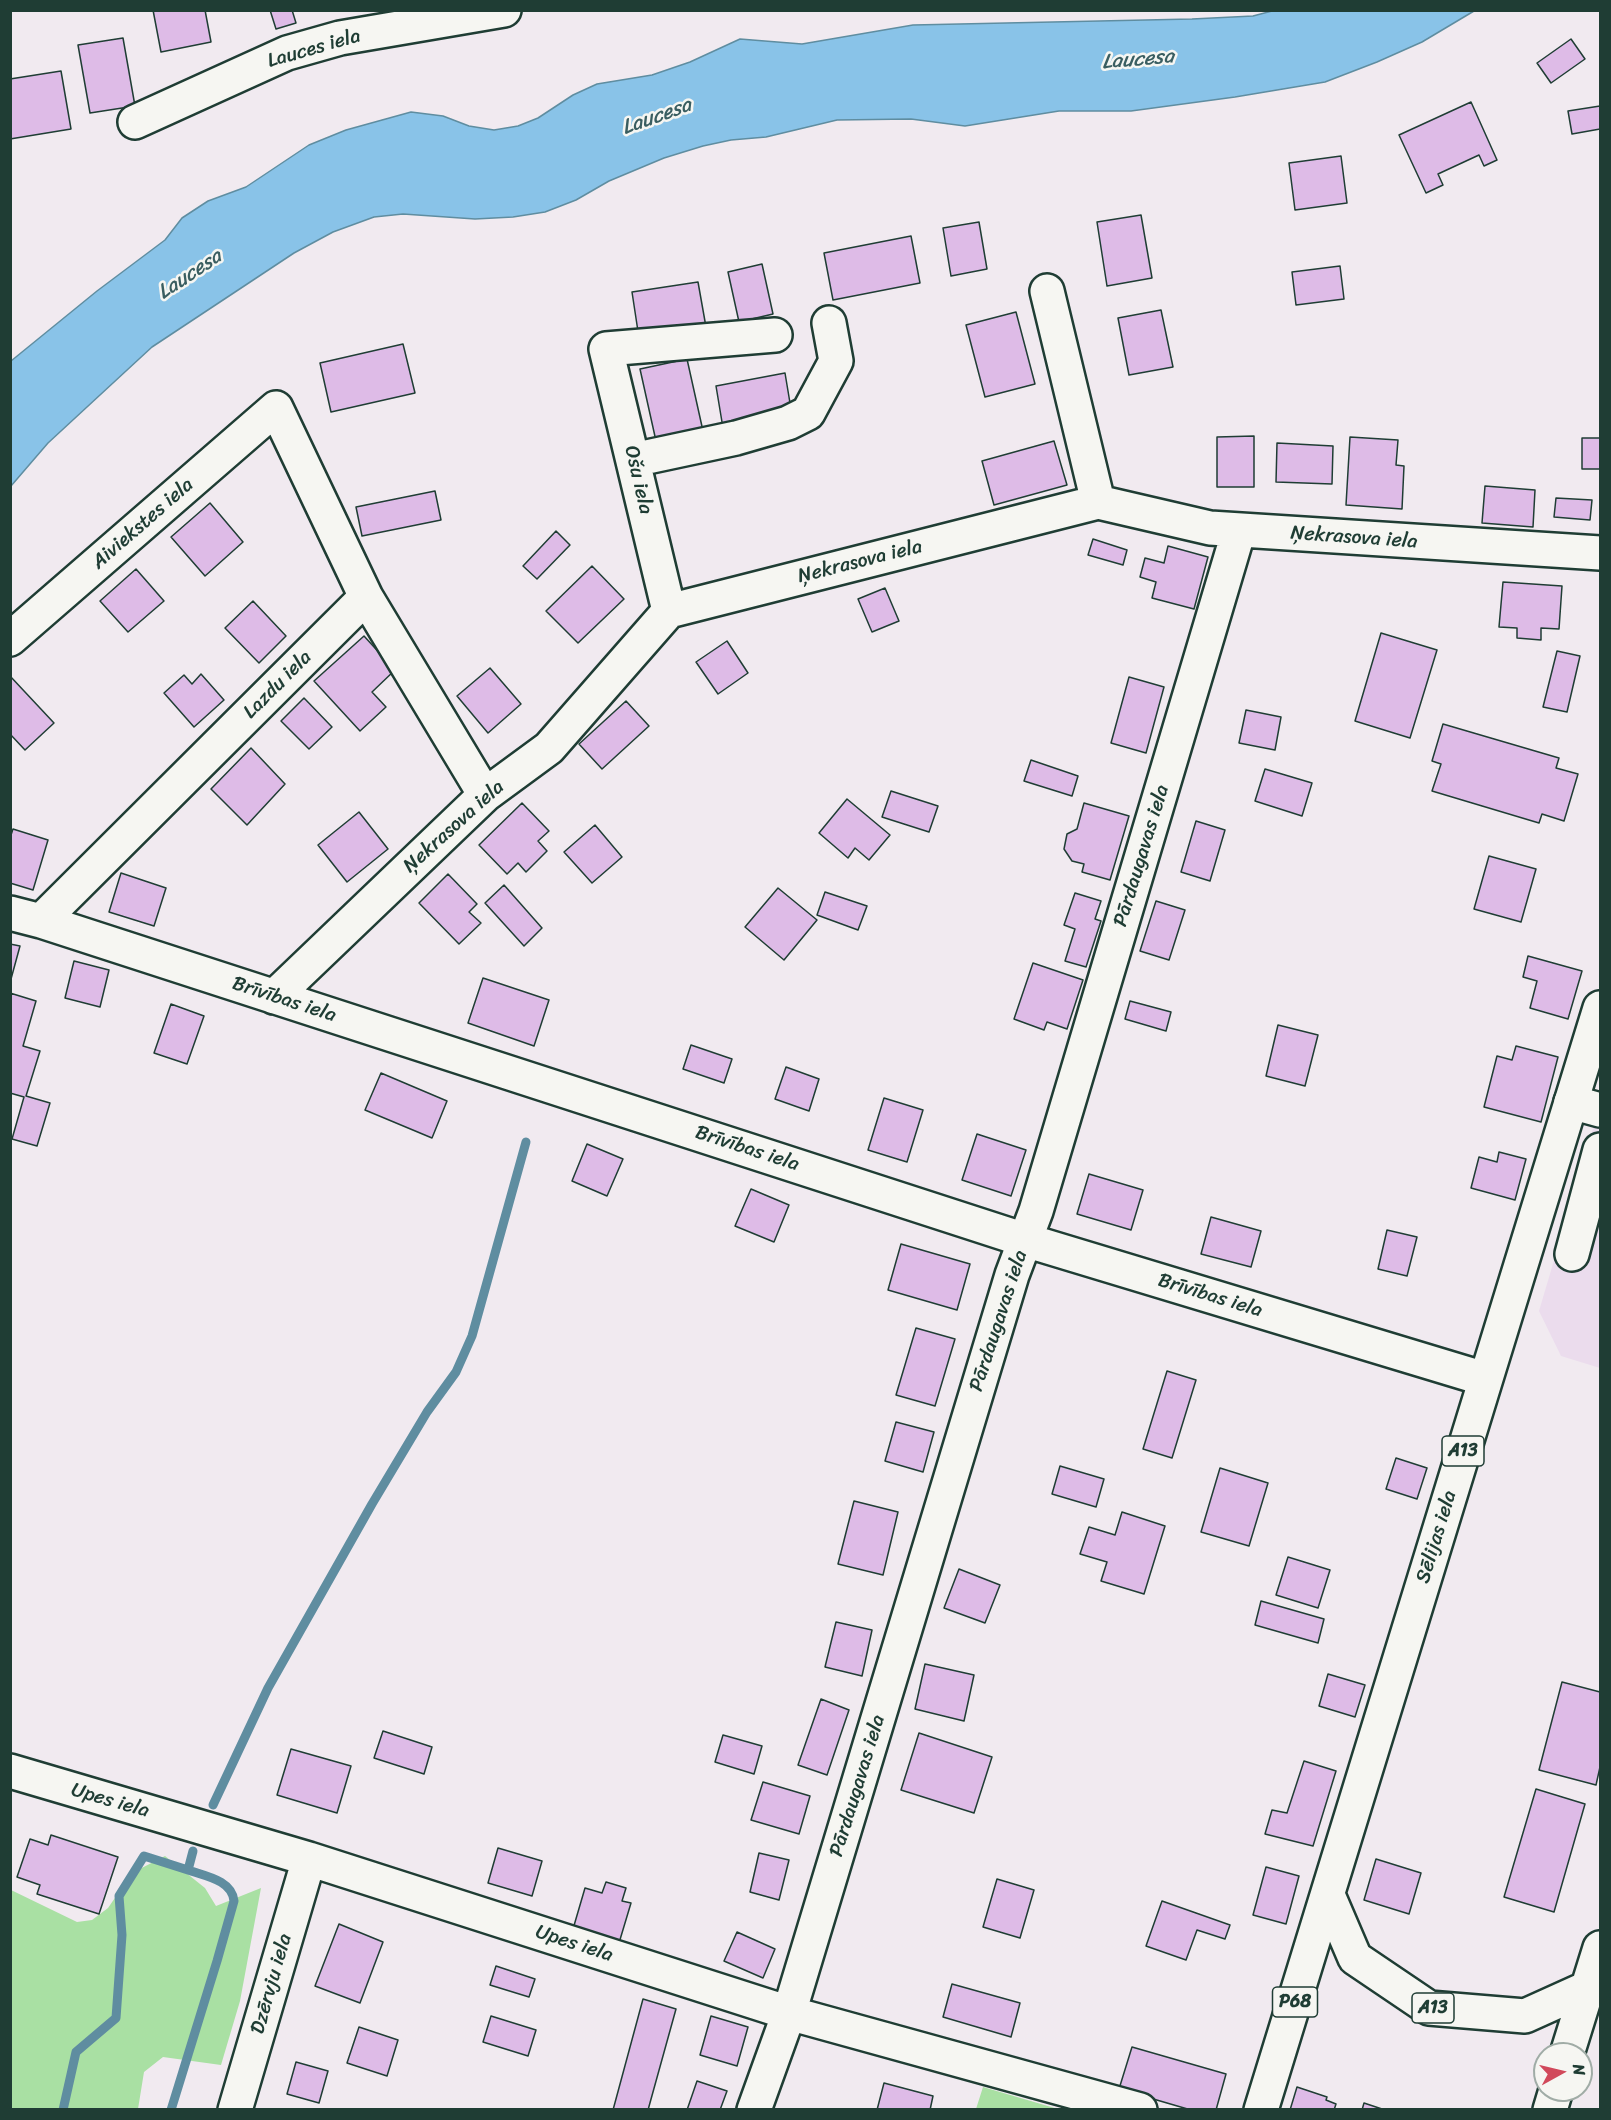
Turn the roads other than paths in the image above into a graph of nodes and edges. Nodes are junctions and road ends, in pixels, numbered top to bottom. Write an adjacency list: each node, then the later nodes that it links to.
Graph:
1 (504, 10): 2 (street, Lauces iela)
2 (135, 122)
3 (1047, 291): 7 (street)
4 (829, 323): 6 (street)
5 (775, 335): 6 (street, Ošu iela)
6 (633, 460): 11 (street, Ošu iela)
7 (1098, 502): 8 (street, Ņekrasova iela); 11 (street, Ņekrasova iela)
8 (1239, 530): 9 (street, Ņekrasova iela); 20 (street, Pārdaugavas iela)
9 (1600, 553)
10 (366, 597): 12 (street, Aiviekstes iela); 13 (street); 14 (street, Lazdu iela)
11 (669, 611): 13 (street, Ņekrasova iela)
12 (10, 639)
13 (485, 795): 15 (street, Ņekrasova iela)
14 (26, 917): 15 (street, Brīvības iela)
15 (274, 997): 20 (street, Brīvības iela)
16 (1600, 1008): 17 (street, Sēlijas iela / A13)
17 (1586, 1106): 19 (street, Sēlijas iela / A13)
18 (1600, 1150): 19 (street)
19 (1534, 1219): 21 (street, Sēlijas iela / A13)
20 (1025, 1240): 21 (street, Brīvības iela); 27 (street, Pārdaugavas iela)
21 (1485, 1379): 24 (street, Sēlijas iela / A13)
22 (10, 1771): 23 (street, Upes iela)
23 (309, 1859): 27 (street, Upes iela); 29 (street, Dzērvju iela)
24 (1328, 1895): 26 (street, A13); 32 (street, Sēlijas iela / P68)
25 (1600, 1948): 26 (street)
26 (1587, 1988): 28 (street)
27 (789, 2013): 30 (street, Pārdaugavas iela); 31 (street, Upes iela)
28 (1571, 2042)
29 (235, 2109)
30 (754, 2109)
31 (1140, 2109)
32 (1261, 2109)

